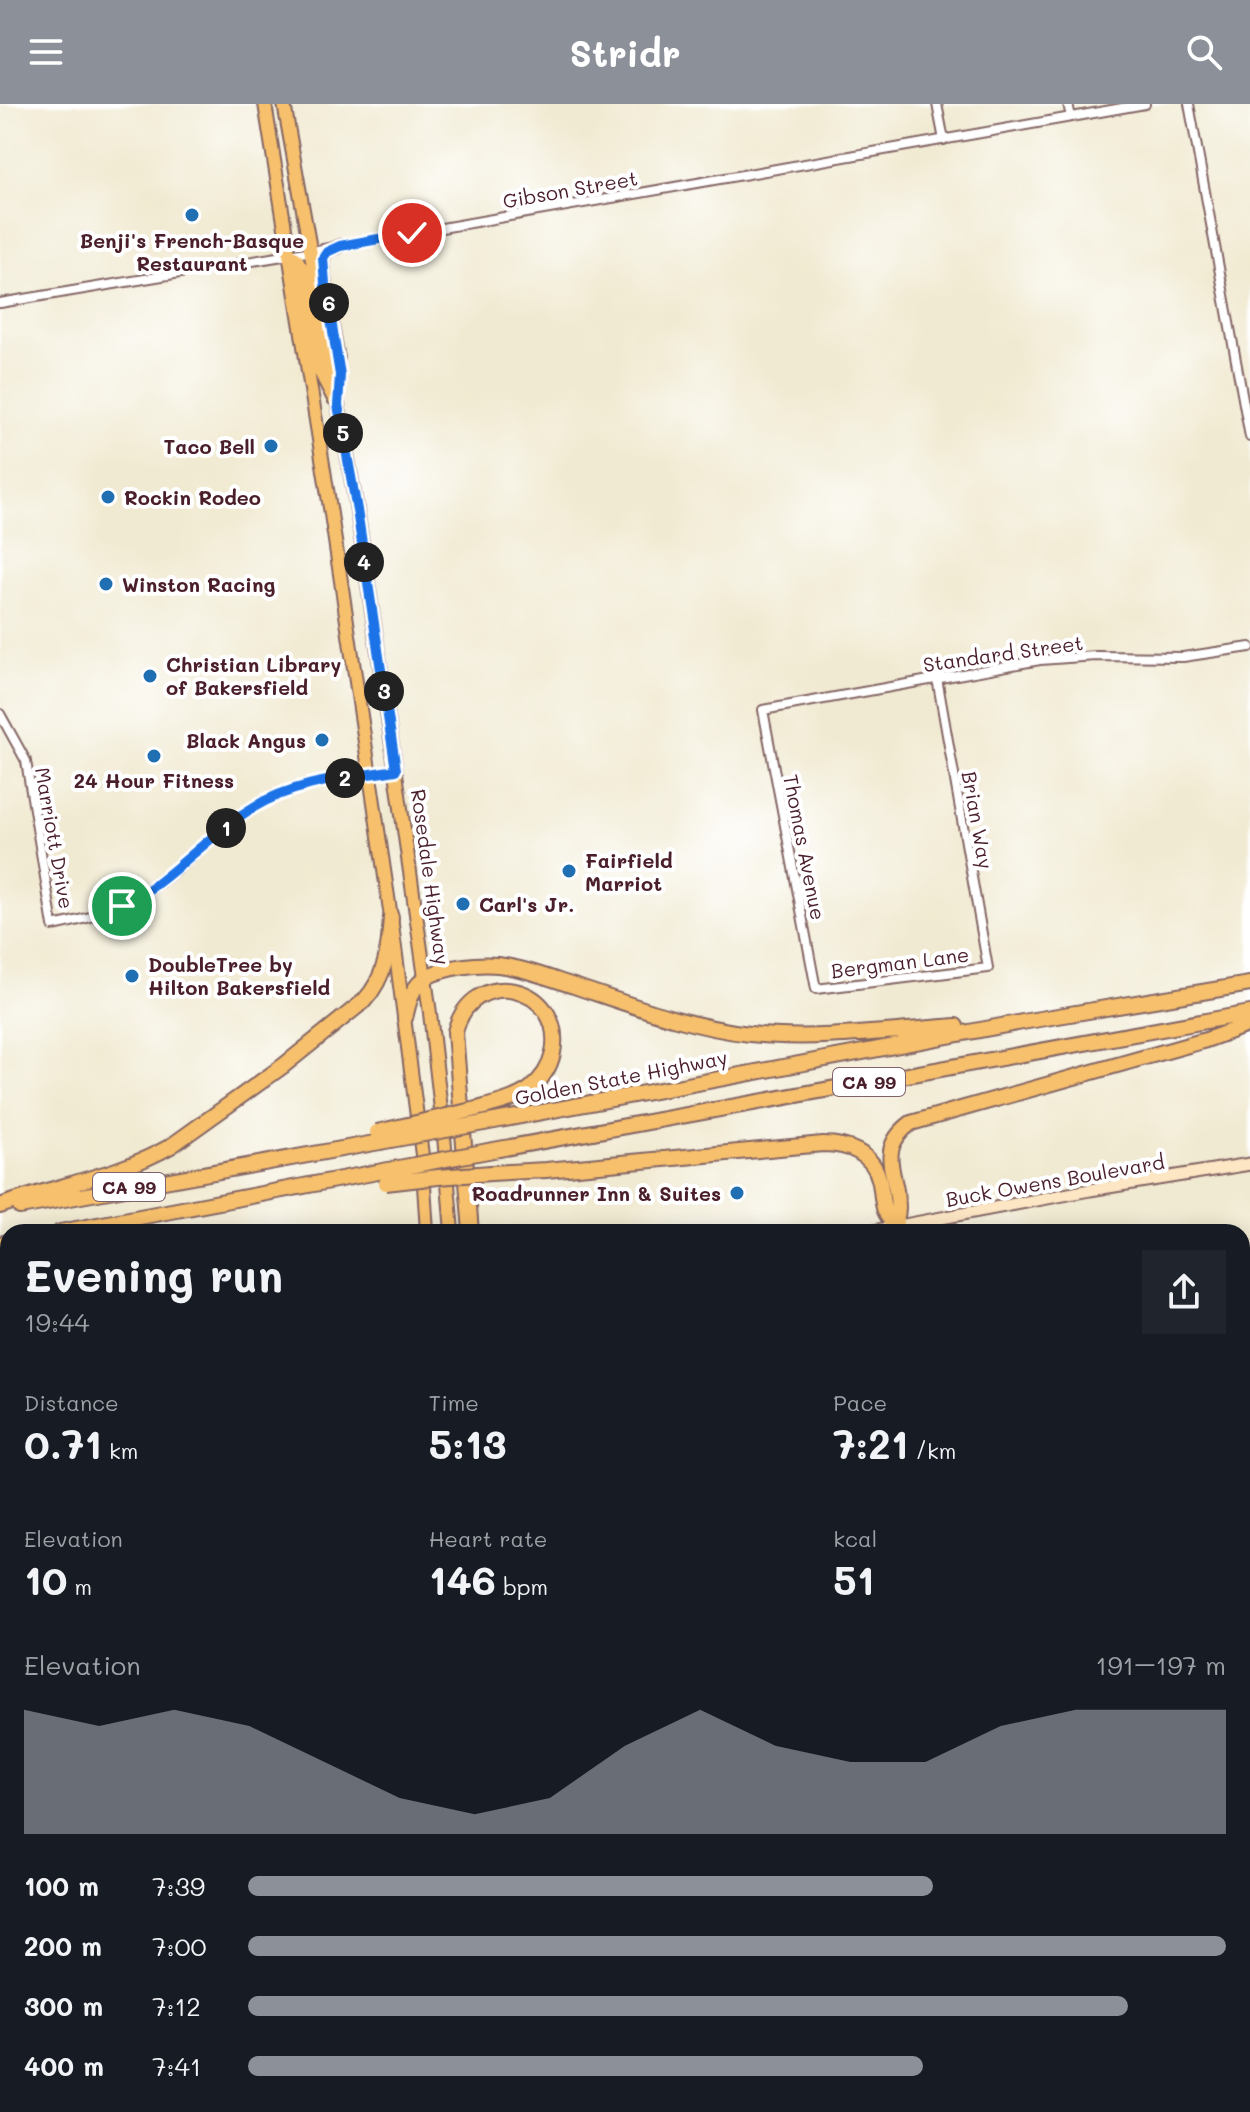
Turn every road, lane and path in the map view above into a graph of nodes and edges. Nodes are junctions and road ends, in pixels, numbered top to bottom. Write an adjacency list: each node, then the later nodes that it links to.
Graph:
1 (265, 104): 11 (main road)
2 (284, 104): 10 (main road, Rosedale Highway)
3 (937, 104): 8 (street)
4 (1068, 104): 7 (street)
5 (1145, 104): 7 (street, Gibson Street)
6 (1189, 104): 14 (street)
7 (1071, 117): 8 (street, Gibson Street)
8 (944, 140): 9 (street, Gibson Street)
9 (340, 246): 10 (street, Gibson Street); 13 (main road)
10 (310, 251): 11 (street, Gibson Street); 13 (main road, Rosedale Highway)
11 (289, 255): 12 (street, Gibson Street); 13 (main road); 20 (main road)
12 (0, 303)
13 (338, 405): 19 (main road, Rosedale Highway)
14 (1250, 437)
15 (1250, 647): 16 (street, Standard Street)
16 (937, 678): 17 (street, Standard Street); 22 (street, Brian Way)
17 (763, 710): 25 (street, Thomas Avenue)
18 (0, 714): 20 (street, Marriott Drive)
19 (396, 770): 20 (street); 23 (main road, Rosedale Highway)
20 (370, 774): 21 (main road)
21 (391, 917): 27 (main road); 33 (highway)
22 (988, 968): 25 (street, Bergman Lane)
23 (425, 977): 27 (highway); 28 (highway); 36 (main road, Rosedale Highway)
24 (1250, 984): 28 (highway, Golden State Highway / CA 99)
25 (816, 989)
26 (1250, 1013): 32 (highway, CA 99, bridge)
27 (405, 1018): 35 (main road)
28 (1028, 1021): 30 (highway, Golden State Highway / CA 99)
29 (1250, 1024): 39 (highway)
30 (481, 1116): 33 (highway, CA 99, bridge); 37 (highway)
31 (1250, 1164): 40 (main road, Buck Owens Boulevard)
32 (384, 1177): 34 (highway, CA 99); 38 (highway, bridge)
33 (0, 1209)
34 (103, 1224)
35 (426, 1224)
36 (451, 1224)
37 (471, 1224)
38 (892, 1224)
39 (897, 1224)
40 (926, 1224)

